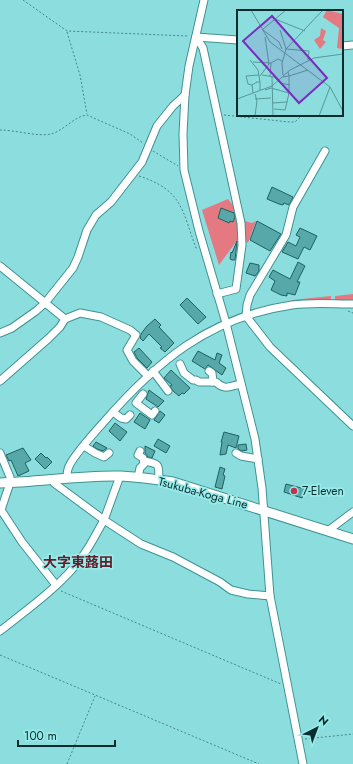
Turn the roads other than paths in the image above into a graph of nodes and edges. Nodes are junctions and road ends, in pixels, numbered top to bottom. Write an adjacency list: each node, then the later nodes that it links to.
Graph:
1 (204, 0): 2 (street)
2 (196, 37): 3 (street); 4 (street); 7 (street)
3 (237, 40)
4 (185, 95): 7 (street); 8 (street)
5 (325, 151): 10 (street)
6 (0, 266): 8 (street)
7 (217, 294): 12 (street)
8 (45, 303): 11 (street); 13 (street)
9 (353, 304): 10 (street)
10 (246, 316): 12 (street); 27 (street)
11 (65, 319): 16 (street); 17 (street)
12 (226, 324): 16 (street); 19 (street)
13 (0, 333)
14 (180, 364): 18 (street)
15 (209, 371): 18 (street)
16 (150, 374): 20 (street); 22 (street)
17 (0, 381)
18 (212, 382): 19 (street)
19 (241, 384): 33 (street)
20 (168, 391)
21 (143, 394): 23 (street)
22 (128, 395): 23 (street); 25 (street)
23 (136, 403): 24 (street)
24 (155, 410)
25 (113, 412): 26 (street); 28 (street)
26 (130, 415)
27 (353, 426)
28 (84, 446): 31 (street); 37 (street)
29 (140, 451): 34 (street)
30 (0, 453): 41 (street)
31 (109, 453)
32 (236, 453): 33 (street)
33 (258, 459): 42 (street)
34 (144, 461): 36 (street); 39 (street)
35 (120, 476): 36 (main road, Tsukuba-Koga Line); 37 (main road, Tsukuba-Koga Line); 44 (street)
36 (138, 477): 39 (main road, Tsukuba-Koga Line)
37 (67, 478): 38 (main road, Tsukuba-Koga Line)
38 (53, 479): 41 (main road, Tsukuba-Koga Line); 44 (street)
39 (159, 480): 42 (main road, Tsukuba-Koga Line)
40 (0, 483): 41 (main road, Tsukuba-Koga Line)
41 (10, 483): 47 (street)
42 (264, 510): 45 (main road, Tsukuba-Koga Line); 48 (street)
43 (353, 512): 45 (street)
44 (104, 520): 47 (street); 48 (street)
45 (329, 530): 46 (main road, Tsukuba-Koga Line)
46 (353, 539)
47 (54, 586): 49 (street)
48 (270, 596): 50 (street)
49 (0, 631)
50 (303, 764)

